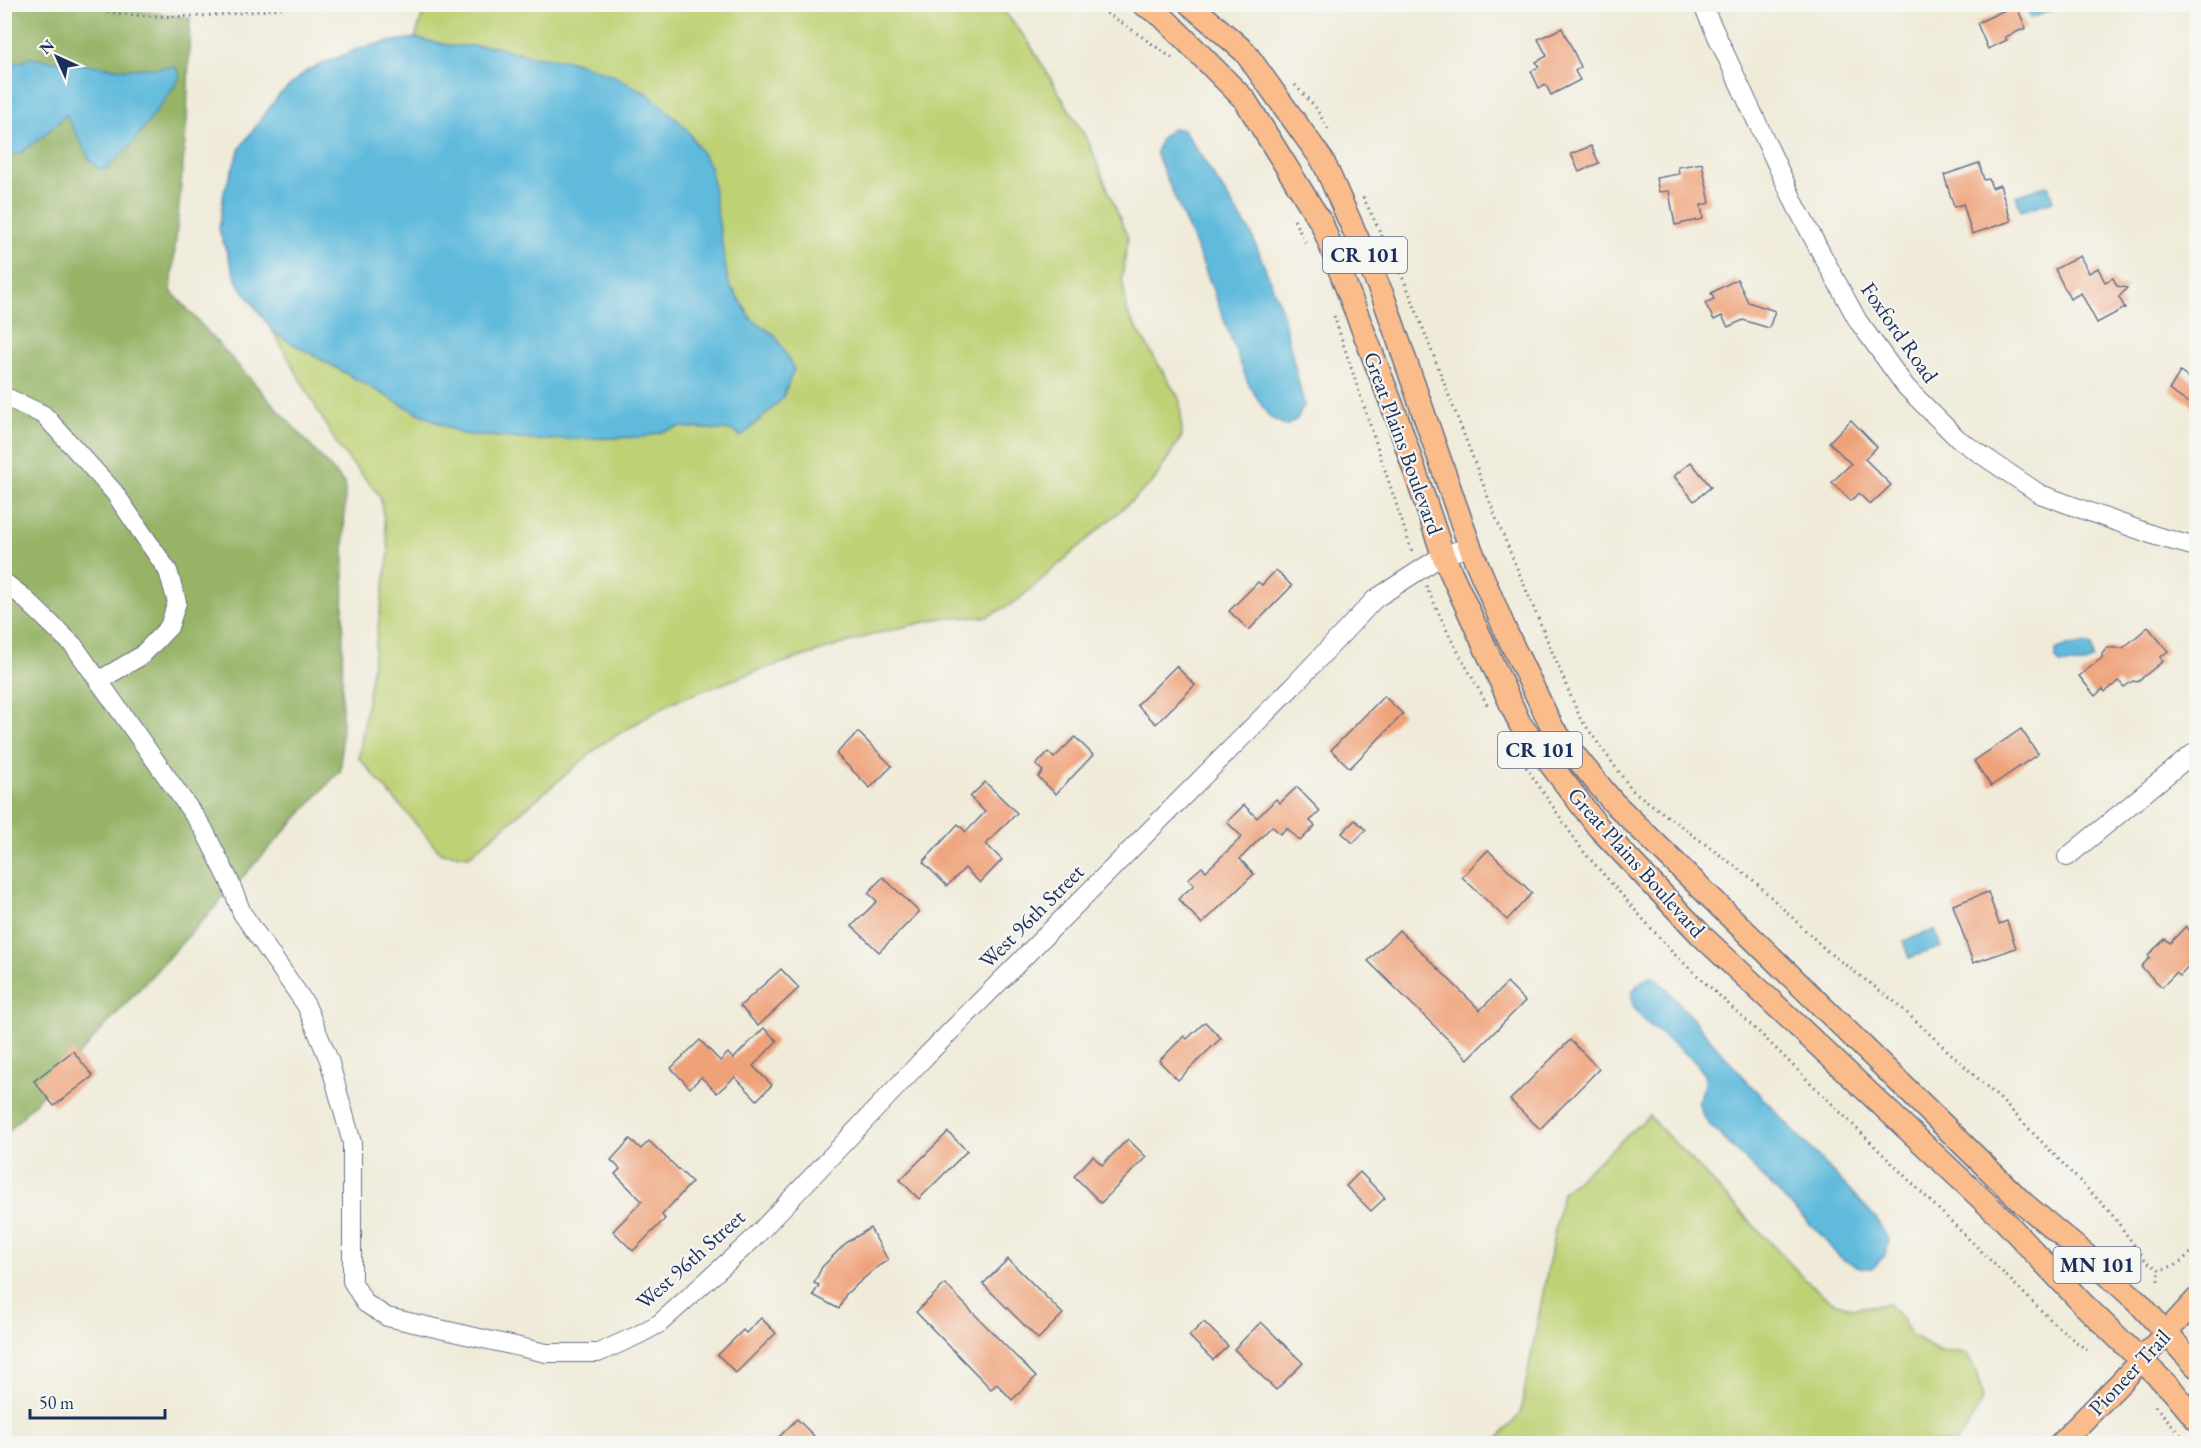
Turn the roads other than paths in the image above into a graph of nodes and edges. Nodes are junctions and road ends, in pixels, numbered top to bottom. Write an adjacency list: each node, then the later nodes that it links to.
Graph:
1 (1143, 4): 7 (main road, Great Plains Boulevard / CR 101)
2 (1190, 4): 5 (main road, Great Plains Boulevard / CR 101)
3 (1702, 4): 6 (street, Foxford Road)
4 (4, 399): 9 (street)
5 (1470, 547): 7 (street, West 96th Street); 12 (main road, Great Plains Boulevard / CR 101)
6 (2196, 547)
7 (1443, 555): 9 (street, West 96th Street); 15 (main road, Great Plains Boulevard / CR 101)
8 (4, 582): 9 (street, West 96th Street)
9 (98, 681)
10 (2196, 751): 11 (street)
11 (2067, 856)
12 (2023, 1203): 14 (main road, Great Plains Boulevard / MN 101)
13 (2196, 1300): 14 (main road, Pioneer Trail)
14 (2166, 1332): 15 (main road, Pioneer Trail); 16 (main road, Great Plains Boulevard / MN 101)
15 (2141, 1359): 17 (main road, Great Plains Boulevard / CR 101); 18 (main road, Pioneer Trail)
16 (2196, 1366)
17 (2196, 1419)
18 (2060, 1443)

